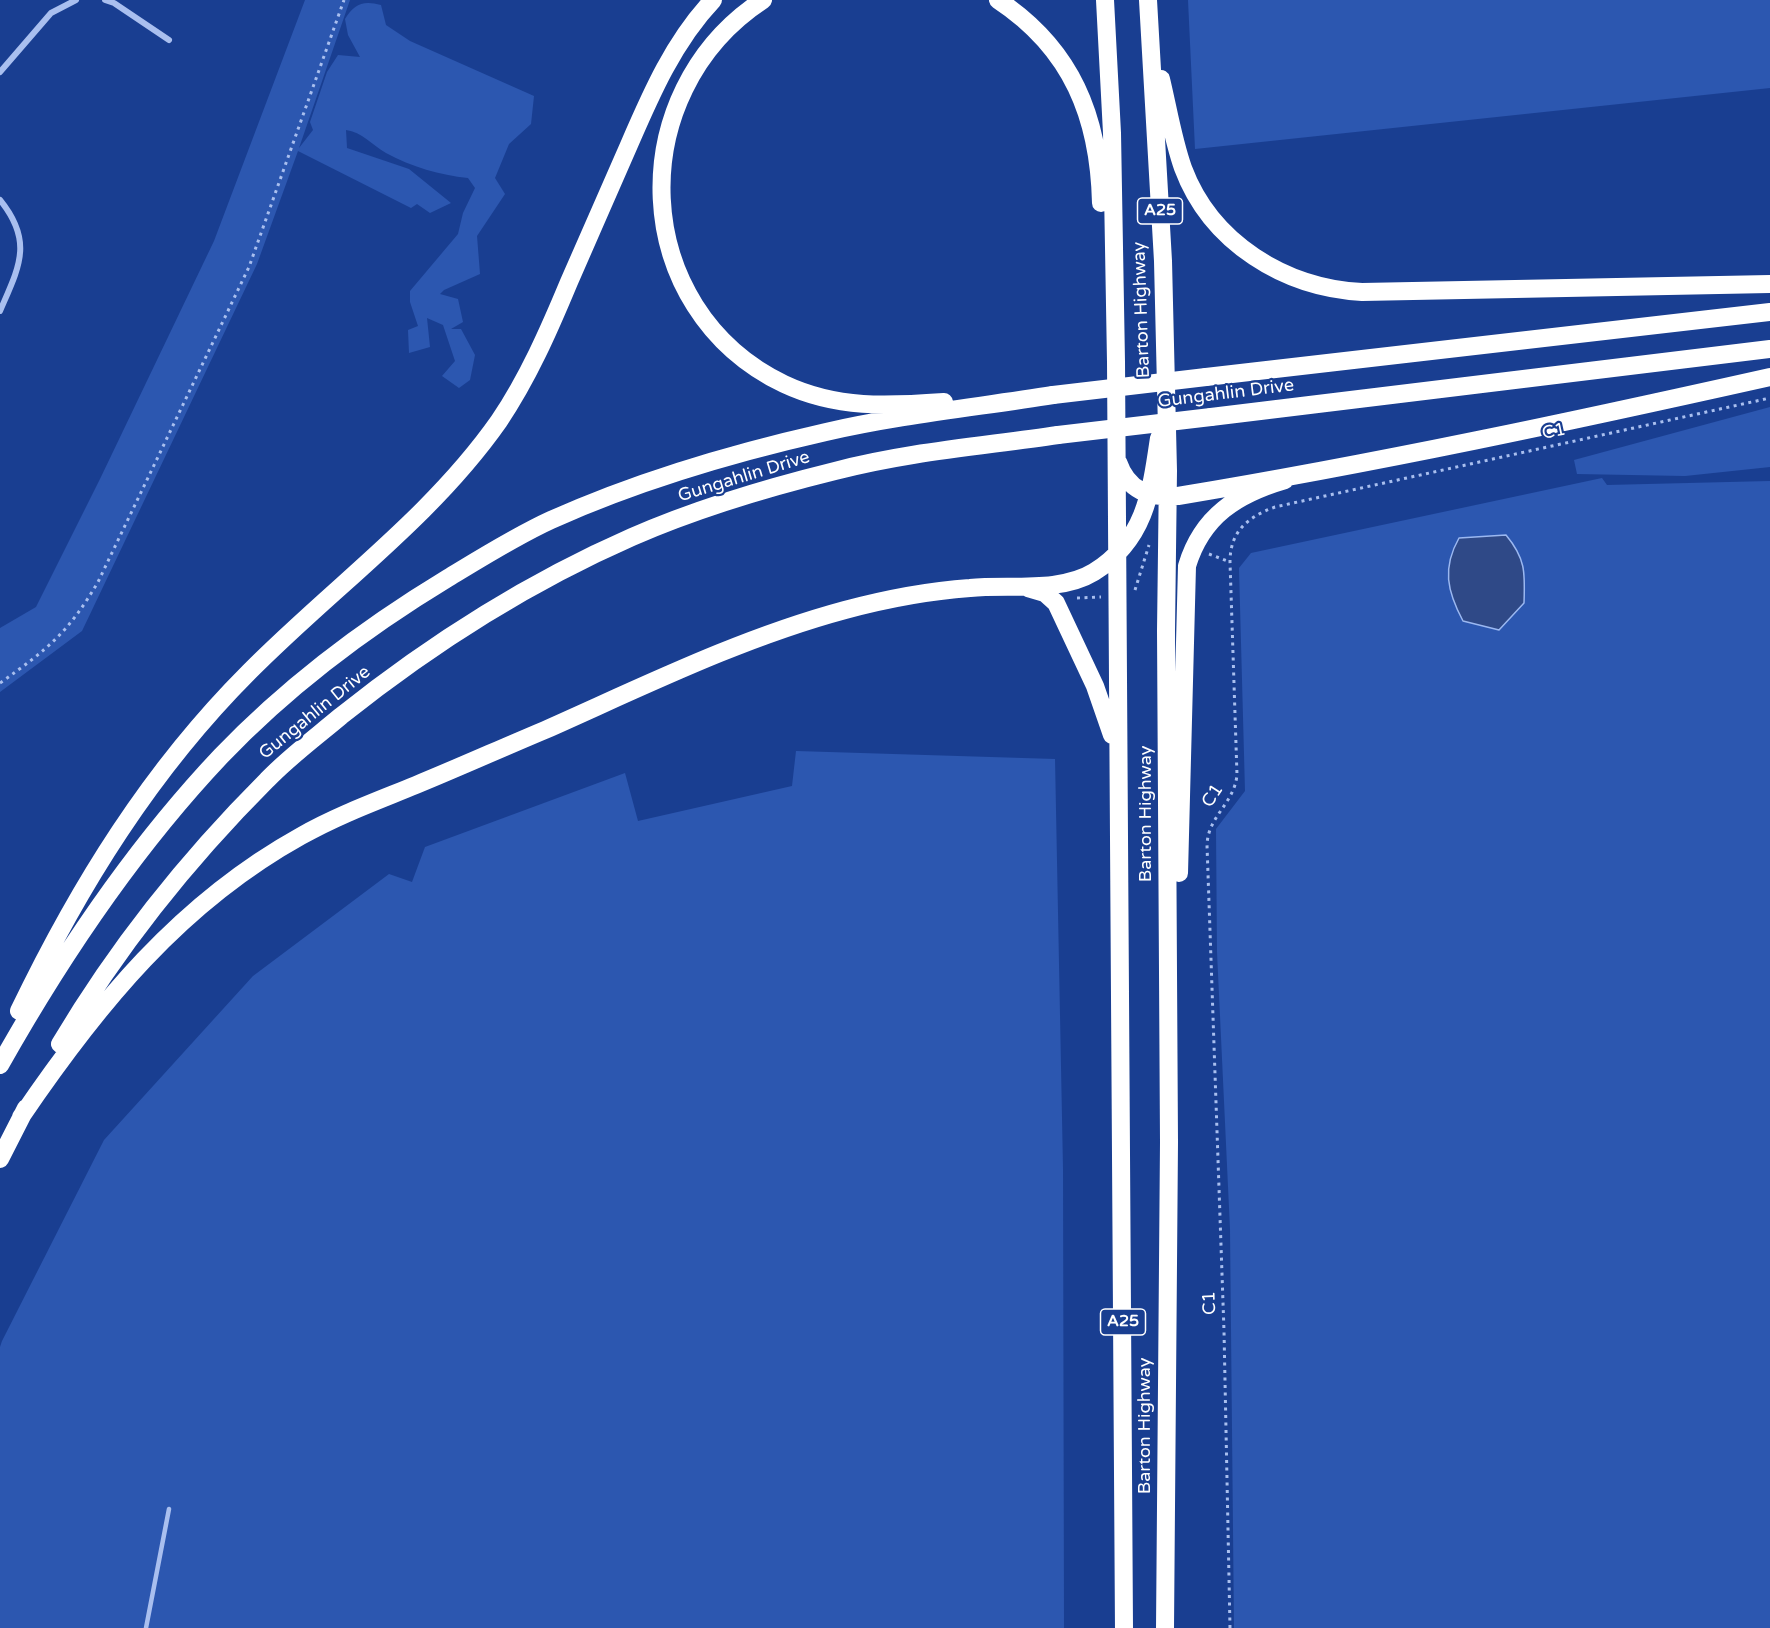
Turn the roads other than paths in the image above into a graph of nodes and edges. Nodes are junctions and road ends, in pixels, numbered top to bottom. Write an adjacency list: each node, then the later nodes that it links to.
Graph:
1 (76, 0): 12 (street)
2 (105, 0): 11 (street)
3 (713, 0): 10 (highway)
4 (726, 0): 10 (highway)
5 (763, 0): 21 (highway)
6 (998, 0): 18 (highway)
7 (1105, 0): 18 (highway, Barton Highway / A25)
8 (1148, 0): 9 (highway, Barton Highway / A25)
9 (1150, 33): 14 (highway); 20 (highway, Barton Highway / A25)
10 (686, 34): 29 (highway)
11 (169, 40)
12 (0, 72)
13 (0, 200): 15 (street)
14 (1770, 284)
15 (0, 311)
16 (1770, 312): 21 (highway, Gungahlin Drive, bridge)
17 (1770, 349): 31 (highway, Gungahlin Drive, bridge)
18 (1116, 362): 22 (highway, Barton Highway / A25)
19 (1770, 377): 23 (highway)
20 (1166, 389): 24 (highway); 25 (highway, Barton Highway / A25)
21 (1053, 395): 30 (highway, Gungahlin Drive)
22 (1116, 457): 24 (highway); 26 (highway, Barton Highway / A25)
23 (1285, 480): 25 (highway); 32 (highway)
24 (1149, 495): 25 (highway); 26 (highway)
25 (1168, 497): 32 (highway, Barton Highway / A25)
26 (1118, 552): 27 (highway); 28 (highway, Barton Highway / A25)
27 (1007, 585): 28 (highway); 31 (highway)
28 (1118, 754): 36 (highway, Barton Highway / A25)
29 (0, 1058)
30 (0, 1065)
31 (21, 1117): 33 (highway, Gungahlin Drive)
32 (1169, 1142): 37 (highway, Barton Highway / A25)
33 (0, 1159)
34 (169, 1509): 35 (lane)
35 (146, 1628)
36 (1124, 1628)
37 (1165, 1628)

